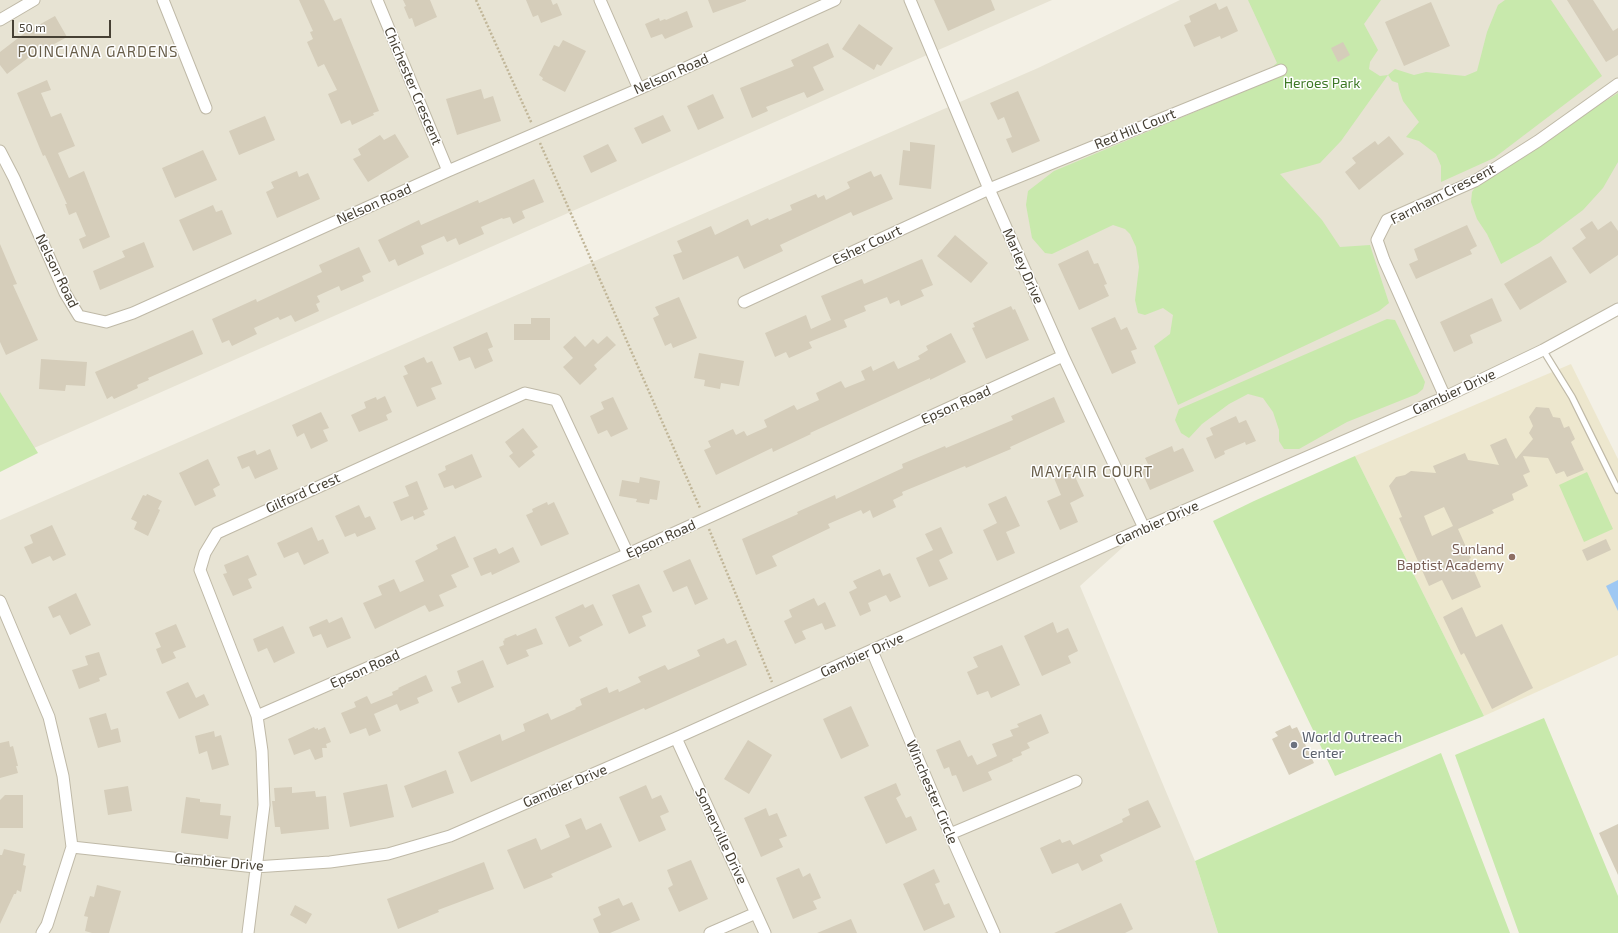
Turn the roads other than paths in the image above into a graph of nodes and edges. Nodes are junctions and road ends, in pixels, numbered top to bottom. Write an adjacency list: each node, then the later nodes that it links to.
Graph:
1 (34, 0): 7 (street)
2 (163, 0): 11 (street)
3 (377, 0): 13 (street, Chichester Crescent)
4 (600, 0): 10 (street)
5 (835, 0): 10 (street, Nelson Road)
6 (910, 0): 14 (street, Marley Drive)
7 (0, 20)
8 (1281, 70): 14 (street, Red Hill Court)
9 (1618, 84): 19 (street, Farnham Crescent)
10 (639, 88): 13 (street, Nelson Road)
11 (206, 108)
12 (0, 152): 13 (street, Nelson Road)
13 (448, 171)
14 (989, 189): 15 (street, Esher Court); 18 (street, Marley Drive)
15 (744, 302)
16 (1618, 309): 17 (street, Gambier Drive)
17 (1543, 350): 19 (street, Gambier Drive); 20 (lane)
18 (1063, 356): 21 (street, Marley Drive); 22 (street, Epson Road)
19 (1445, 397): 21 (street, Gambier Drive)
20 (1618, 490)
21 (1144, 528): 26 (street, Gambier Drive)
22 (628, 554): 27 (street, Epson Road); 27 (street, Gilford Crest)
23 (0, 601): 24 (street)
24 (11, 624): 25 (street); 31 (street)
25 (0, 629)
26 (872, 651): 28 (street, Gambier Drive); 30 (street, Winchester Circle)
27 (257, 716): 32 (street, Gilford Crest)
28 (676, 738): 32 (street, Gambier Drive); 33 (street, Somerville Drive)
29 (1076, 781): 30 (street)
30 (950, 834): 38 (street, Winchester Circle)
31 (72, 847): 32 (street, Gambier Drive); 34 (street)
32 (255, 867): 35 (street, Gilford Crest)
33 (756, 913): 36 (street); 37 (street, Somerville Drive)
34 (42, 933)
35 (248, 933)
36 (710, 933)
37 (765, 933)
38 (994, 933)

